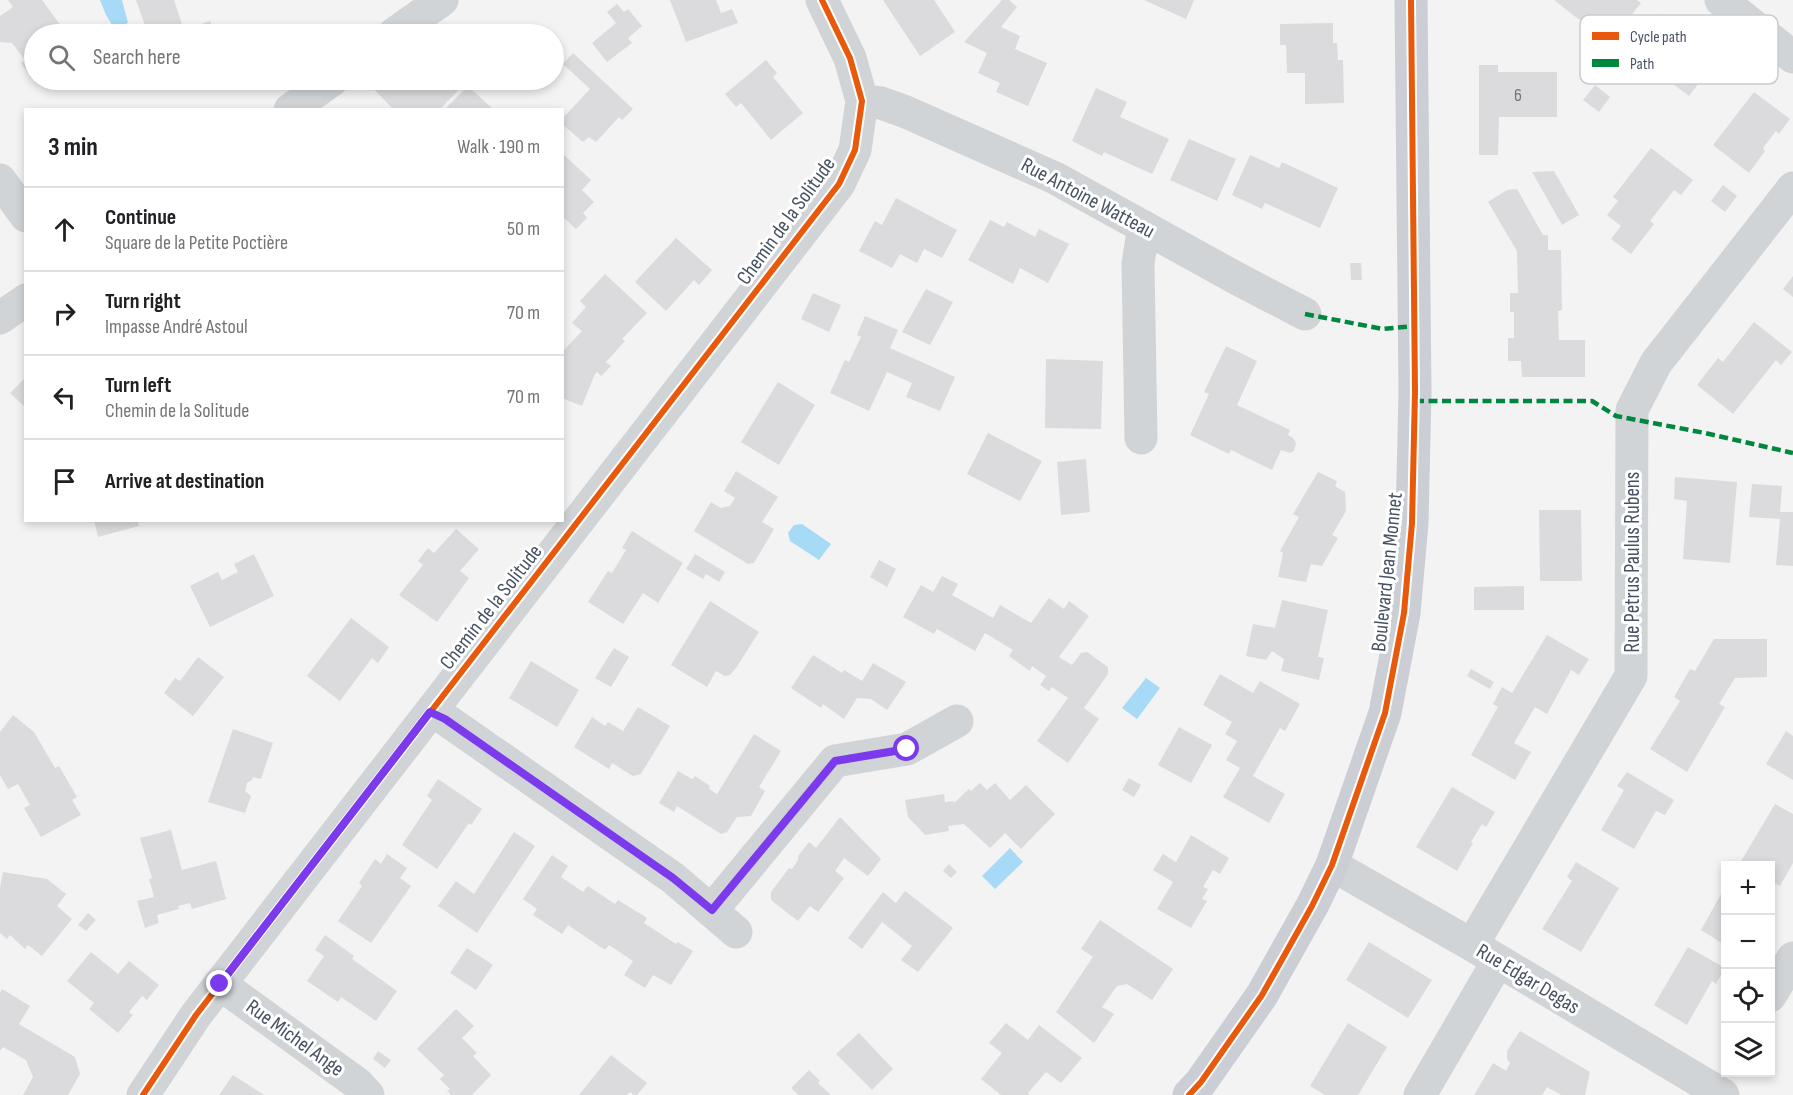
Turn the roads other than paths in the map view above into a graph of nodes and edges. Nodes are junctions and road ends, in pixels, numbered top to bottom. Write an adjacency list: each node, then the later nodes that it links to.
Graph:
1 (442, 0): 6 (street)
2 (822, 0): 10 (street, Chemin de la Solitude)
3 (1411, 0): 22 (main road, Boulevard Jean Monnet)
4 (1721, 0): 5 (street)
5 (1740, 15)
6 (408, 24)
7 (1778, 45): 8 (street)
8 (1793, 57)
9 (318, 90): 11 (street)
10 (862, 101): 15 (street, Rue Antoine Watteau); 20 (street, Chemin de la Solitude)
11 (293, 108)
12 (0, 180): 14 (street)
13 (1793, 188): 25 (street, Rue Petrus Paulus Rubens)
14 (24, 213)
15 (1144, 227): 17 (street, Rue Antoine Watteau); 19 (street)
16 (24, 301): 18 (street)
17 (1305, 314)
18 (0, 318)
19 (1142, 438)
20 (430, 712): 23 (street); 27 (street, Chemin de la Solitude)
21 (957, 721): 23 (street)
22 (1332, 865): 25 (street, Rue Edgar Degas); 32 (main road, Boulevard Jean Monnet)
23 (712, 910): 24 (street)
24 (736, 932)
25 (1485, 953): 33 (street, Rue Petrus Paulus Rubens); 34 (street, Rue Edgar Degas)
26 (1793, 958): 28 (street)
27 (220, 984): 30 (street, Chemin de la Solitude); 31 (street, Rue Michel Ange)
28 (1775, 988)
29 (1723, 1077): 35 (street)
30 (144, 1095)
31 (368, 1095)
32 (1189, 1095)
33 (1420, 1095)
34 (1723, 1095)
35 (1728, 1095)

